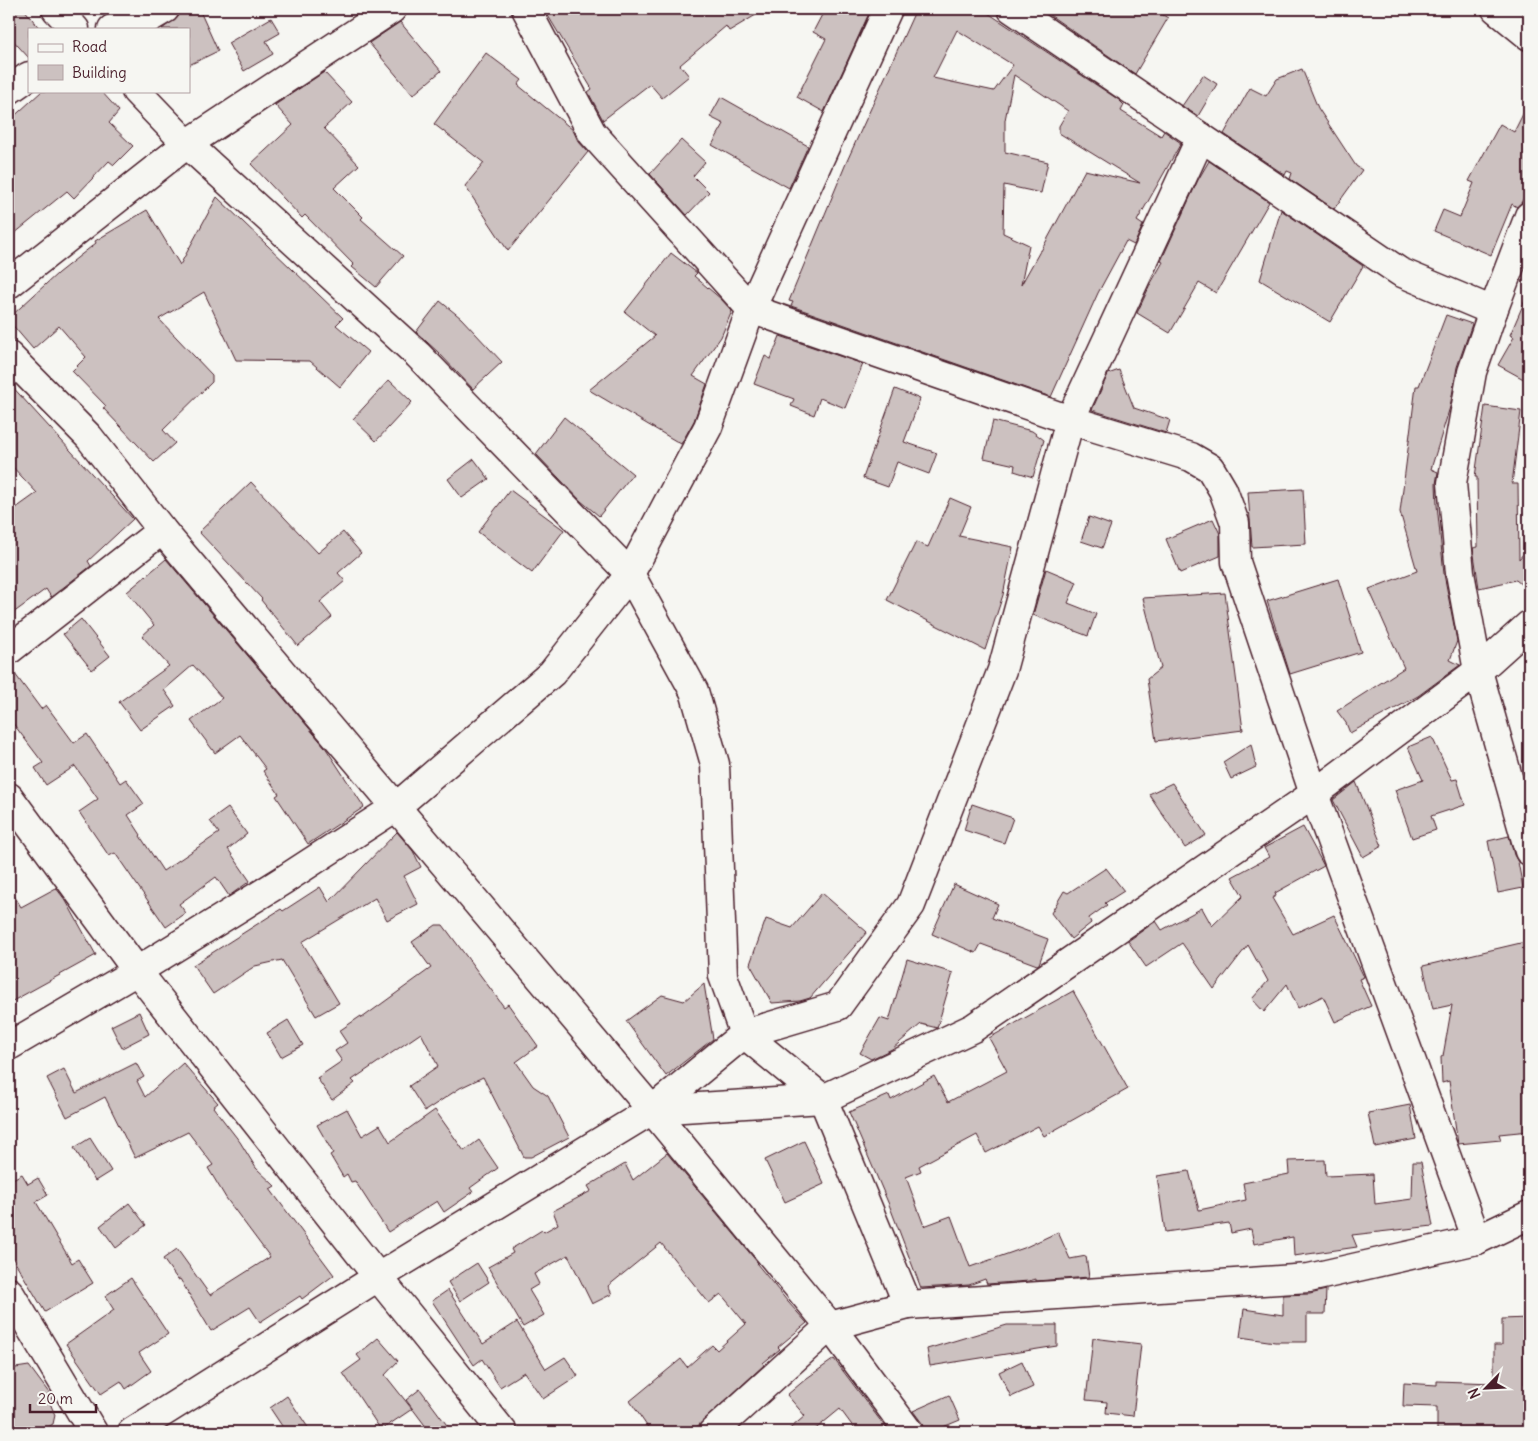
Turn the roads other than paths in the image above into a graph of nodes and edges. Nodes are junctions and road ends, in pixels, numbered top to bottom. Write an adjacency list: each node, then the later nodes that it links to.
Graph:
1 (56, 9): 8 (street)
2 (165, 9): 9 (street)
3 (392, 9): 15 (street)
4 (526, 9): 18 (street)
5 (888, 9): 18 (street)
6 (1012, 9): 14 (street)
7 (1496, 9): 10 (street)
8 (74, 28)
9 (116, 28)
10 (1529, 36)
11 (28, 77): 12 (street)
12 (9, 90)
13 (137, 92): 15 (street)
14 (1201, 136): 19 (street); 21 (street)
15 (187, 144): 17 (street); 23 (street)
16 (1529, 216): 19 (street)
17 (9, 284)
18 (751, 309): 21 (street); 23 (street)
19 (1493, 311): 26 (street)
20 (9, 356): 22 (street)
21 (1070, 420): 27 (street); 32 (street)
22 (162, 530): 25 (street); 29 (street)
23 (630, 574): 29 (street); 32 (street)
24 (1529, 625): 26 (street)
25 (9, 650)
26 (1478, 671): 27 (street); 30 (street)
27 (1314, 794): 34 (street); 37 (street)
28 (9, 797): 31 (street)
29 (396, 807): 31 (street); 35 (street)
30 (1529, 851)
31 (137, 971): 33 (street); 38 (street)
32 (744, 1034): 34 (street); 35 (street)
33 (9, 1046)
34 (823, 1099): 35 (street); 40 (street)
35 (652, 1110): 38 (street); 41 (street)
36 (1529, 1215): 37 (street)
37 (1477, 1240): 40 (street)
38 (378, 1277): 43 (street); 44 (street)
39 (9, 1292): 42 (street)
40 (908, 1305): 41 (street)
41 (830, 1326): 45 (street); 46 (street)
42 (92, 1432)
43 (132, 1432)
44 (504, 1432)
45 (713, 1432)
46 (909, 1432)

